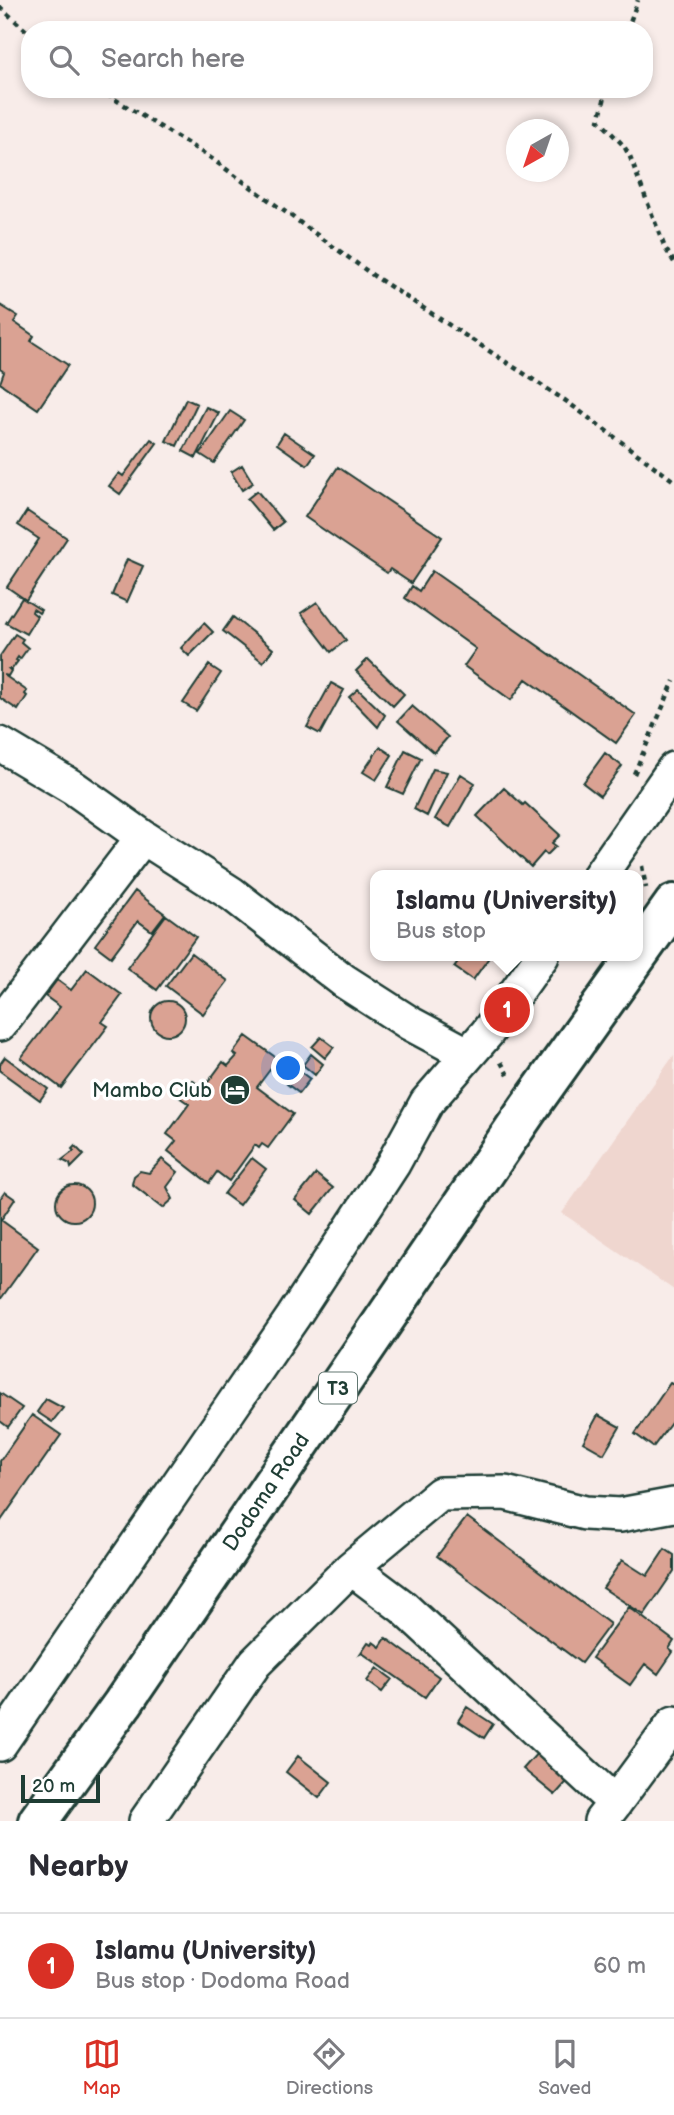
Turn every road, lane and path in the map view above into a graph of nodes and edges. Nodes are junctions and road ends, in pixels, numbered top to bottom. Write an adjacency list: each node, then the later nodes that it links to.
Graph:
1 (638, 0): 3 (path)
2 (0, 7): 4 (path)
3 (630, 21)
4 (21, 26)
5 (113, 98): 8 (path)
6 (604, 98): 7 (path)
7 (674, 262)
8 (674, 481)
9 (0, 744): 12 (street)
10 (674, 769): 11 (street)
11 (639, 821): 13 (street); 14 (path)
12 (143, 837): 20 (street); 21 (street)
13 (604, 870)
14 (642, 870)
15 (643, 876): 16 (path)
16 (666, 917): 17 (highway, Dodoma Road / T3)
17 (643, 949)
18 (538, 961): 21 (street)
19 (634, 961): 22 (highway, Dodoma Road / T3)
20 (0, 1024)
21 (477, 1043): 22 (path); 26 (street)
22 (528, 1109): 28 (highway, Dodoma Road / T3)
23 (674, 1505): 24 (street)
24 (351, 1568): 27 (street); 29 (street)
25 (674, 1723): 27 (street)
26 (0, 1744)
27 (608, 1812)
28 (38, 1821)
29 (146, 1821)

